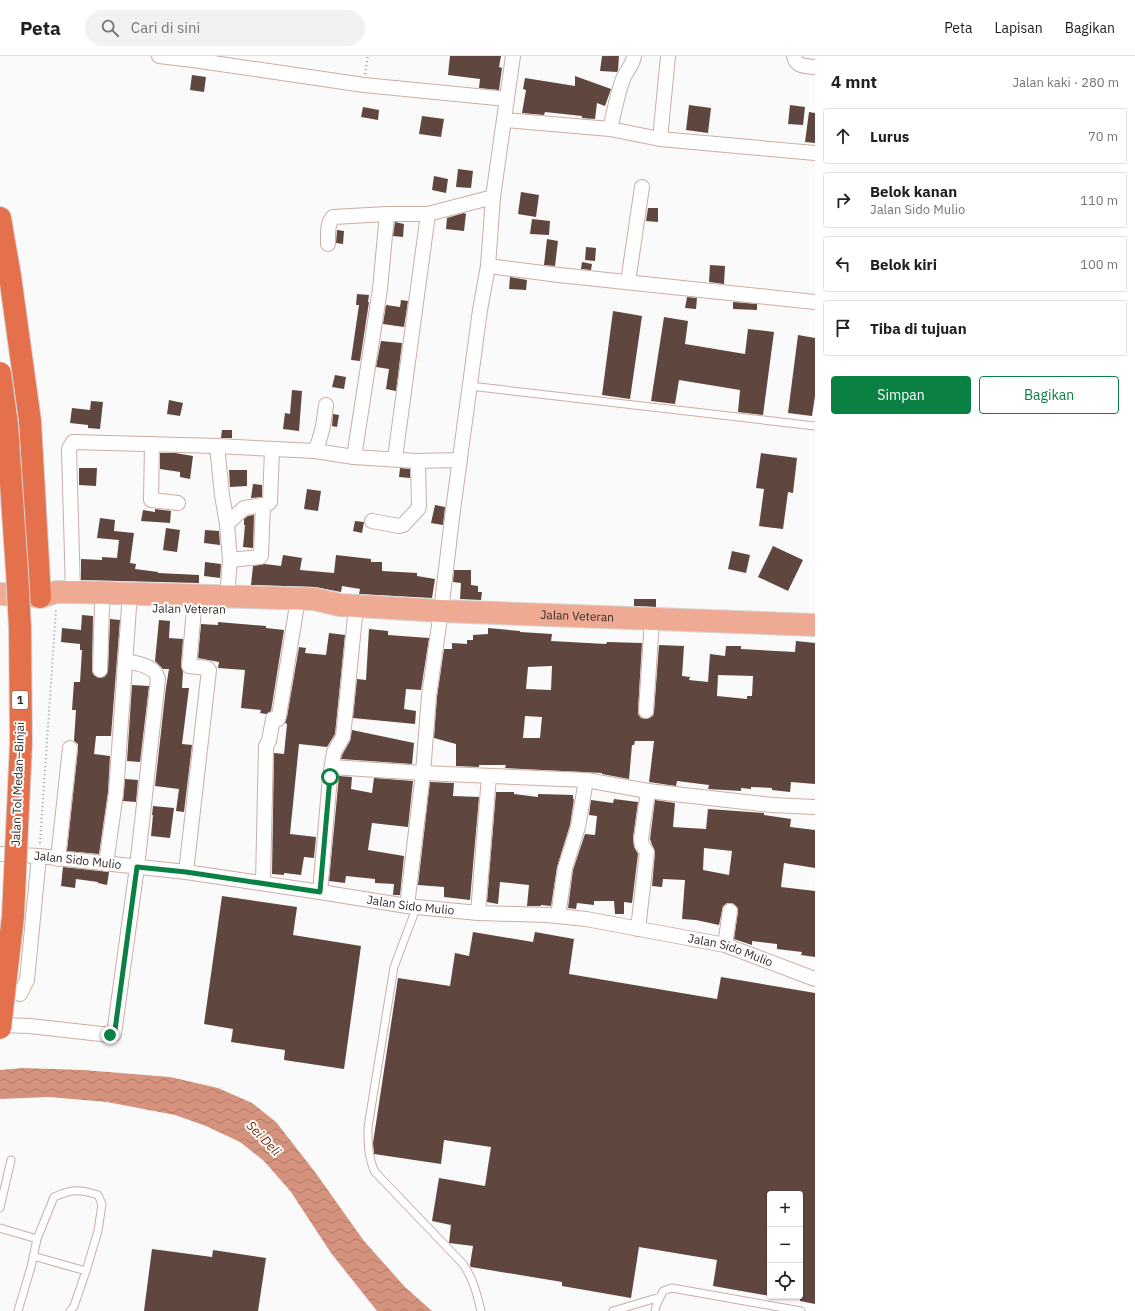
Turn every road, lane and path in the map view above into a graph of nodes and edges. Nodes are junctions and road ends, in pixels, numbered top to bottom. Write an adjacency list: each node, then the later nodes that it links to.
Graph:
1 (159, 56): 8 (street)
2 (368, 56): 8 (path)
3 (513, 56): 9 (street)
4 (634, 56): 11 (street)
5 (668, 56): 12 (street)
6 (794, 56): 7 (street)
7 (815, 67)
8 (364, 85): 9 (street)
9 (507, 99): 10 (street)
10 (504, 120): 11 (street); 15 (street)
11 (610, 129): 12 (street)
12 (660, 139): 13 (street)
13 (815, 153)
14 (642, 188): 21 (street)
15 (493, 196): 17 (street); 20 (street)
16 (387, 214): 17 (street); 19 (street); 31 (street)
17 (428, 214): 32 (street)
18 (0, 218): 41 (highway)
19 (328, 244)
20 (488, 266): 21 (street); 24 (street)
21 (628, 282): 22 (street)
22 (815, 302)
23 (0, 373): 77 (highway, Jalan Tol Medan–Binjai / 1, bridge)
24 (470, 386): 26 (lane); 34 (street)
25 (326, 405): 30 (street)
26 (815, 426)
27 (152, 444): 28 (street); 35 (street); 41 (street)
28 (217, 446): 29 (street); 38 (street)
29 (272, 449): 30 (street); 36 (street)
30 (315, 452): 31 (street)
31 (354, 457): 32 (street)
32 (395, 458): 33 (street)
33 (416, 460): 34 (street); 37 (street)
34 (460, 460): 48 (street)
35 (178, 503)
36 (263, 505): 38 (street); 39 (street)
37 (372, 521)
38 (227, 524): 39 (street)
39 (230, 560): 42 (street)
40 (0, 594): 41 (main road, Jalan Veteran)
41 (56, 597): 42 (main road, Jalan Veteran); 43 (main road, Jalan Veteran); 62 (path)
42 (226, 597): 44 (main road, Jalan Veteran)
43 (102, 606): 45 (main road, Jalan Veteran); 52 (street)
44 (348, 606): 47 (main road, Jalan Veteran); 48 (main road, Jalan Veteran); 55 (street)
45 (129, 607): 46 (main road, Jalan Veteran); 51 (street)
46 (194, 609): 47 (main road, Jalan Veteran); 66 (street)
47 (296, 611): 67 (street)
48 (441, 611): 49 (main road, Jalan Veteran); 56 (street)
49 (652, 620): 50 (main road, Jalan Veteran); 53 (street)
50 (815, 625)
51 (126, 661): 64 (street); 65 (street)
52 (100, 670)
53 (646, 711)
54 (70, 748): 63 (street)
55 (332, 767): 56 (street); 68 (street)
56 (423, 774): 57 (street); 69 (street)
57 (489, 776): 58 (street); 71 (street)
58 (586, 780): 59 (street); 72 (street)
59 (648, 791): 60 (street); 73 (street)
60 (815, 807)
61 (0, 854): 62 (street, Jalan Sido Mulio)
62 (39, 856): 63 (street, Jalan Sido Mulio); 76 (street)
63 (58, 859): 64 (street, Jalan Sido Mulio)
64 (106, 864): 65 (street, Jalan Sido Mulio)
65 (137, 867): 66 (street, Jalan Sido Mulio); 77 (street)
66 (186, 872): 67 (street, Jalan Sido Mulio)
67 (263, 883): 68 (street, Jalan Sido Mulio)
68 (320, 892): 69 (street, Jalan Sido Mulio)
69 (412, 906): 71 (street, Jalan Sido Mulio); 86 (lane)
70 (730, 911): 74 (street)
71 (478, 913): 72 (street, Jalan Sido Mulio)
72 (558, 916): 73 (street, Jalan Sido Mulio)
73 (638, 929): 74 (street, Jalan Sido Mulio)
74 (725, 945): 75 (street, Jalan Sido Mulio)
75 (815, 979)
76 (20, 994)
77 (0, 1026)
78 (11, 1160): 79 (lane)
79 (0, 1208)
80 (0, 1228): 81 (lane)
81 (36, 1239): 82 (lane); 83 (lane)
82 (33, 1256): 83 (lane); 87 (lane)
83 (86, 1271): 88 (lane)
84 (660, 1298): 85 (lane); 89 (lane); 90 (lane)
85 (655, 1308)
86 (482, 1310)
87 (18, 1311)
88 (70, 1311)
89 (613, 1311)
90 (801, 1311)

